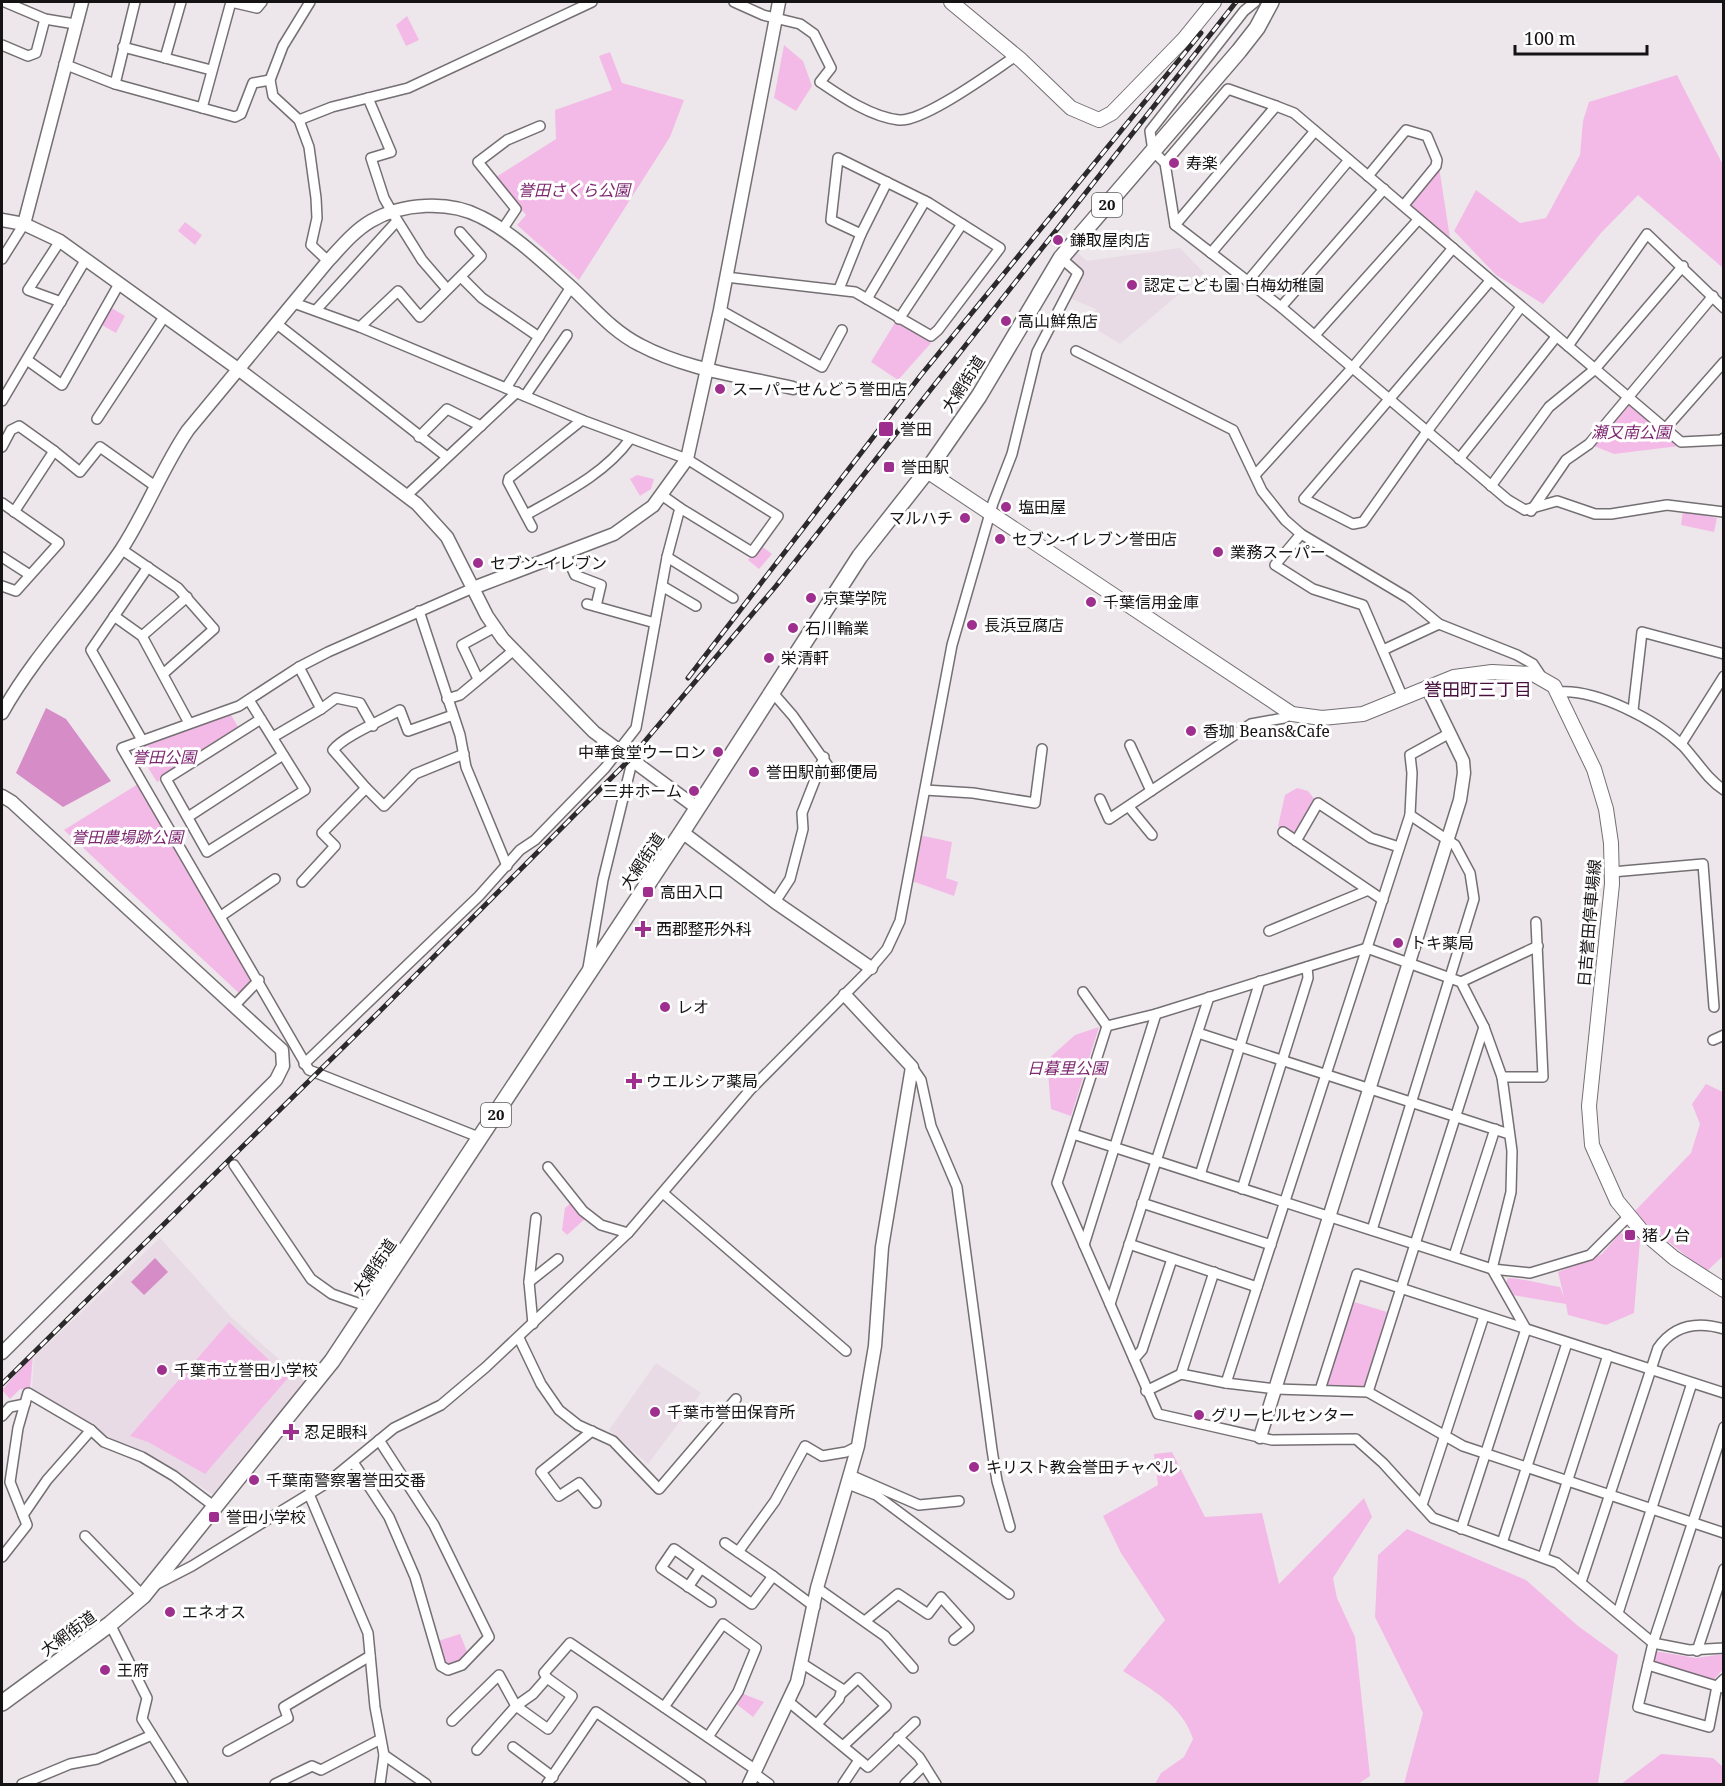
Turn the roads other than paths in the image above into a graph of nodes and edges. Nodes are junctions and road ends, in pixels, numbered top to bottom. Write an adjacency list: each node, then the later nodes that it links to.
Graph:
1 (5, 2): 16 (street)
2 (27, 2): 16 (street)
3 (82, 2): 19 (street)
4 (135, 2): 21 (street)
5 (181, 2): 23 (street)
6 (231, 2): 7 (street); 25 (street)
7 (262, 2)
8 (310, 2): 26 (street)
9 (592, 2): 28 (street)
10 (735, 2): 18 (street)
11 (779, 2): 18 (street)
12 (951, 2): 22 (main road)
13 (1214, 2): 22 (main road)
14 (1255, 2): 34 (street)
15 (1271, 2): 34 (main road, 大網街道 / 20)
16 (24, 12): 17 (street)
17 (45, 19): 19 (street); 20 (street)
18 (776, 19): 22 (street); 60 (street)
19 (75, 24): 24 (street)
20 (2, 45)
21 (123, 47): 23 (street); 27 (street)
22 (1016, 56)
23 (165, 58): 25 (street)
24 (64, 64): 27 (street); 45 (street)
25 (211, 70): 30 (street)
26 (270, 80): 30 (street); 31 (street)
27 (115, 84): 30 (street)
28 (368, 98): 31 (street); 42 (street)
29 (1275, 106): 33 (street); 36 (street); 47 (street)
30 (202, 108)
31 (299, 120): 57 (street)
32 (540, 126): 48 (street)
33 (1315, 131): 35 (street); 53 (street)
34 (1153, 151): 36 (street); 54 (main road, 大網街道 / 20)
35 (1349, 160): 37 (street); 61 (street)
36 (1165, 164): 47 (street)
37 (1368, 176): 39 (street); 41 (street)
38 (887, 182): 40 (street); 50 (street); 50 (street)
39 (1384, 189): 41 (street); 71 (street)
40 (925, 201): 46 (street); 68 (street)
41 (1404, 205): 44 (street)
42 (395, 217): 48 (street); 57 (street); 65 (street); 74 (street)
43 (2, 220): 45 (street)
44 (1418, 220): 52 (street); 82 (street)
45 (24, 224): 51 (street); 55 (street)
46 (962, 224): 77 (street); 77 (street)
47 (1175, 225): 53 (street)
48 (502, 230): 64 (street)
49 (460, 232): 59 (street)
50 (861, 234): 66 (street)
51 (60, 240): 56 (street); 69 (street)
52 (1453, 248): 62 (street); 89 (street)
53 (1211, 252): 61 (street)
54 (1061, 258): 112 (main road, 大網街道 / 20); 123 (street)
55 (2, 259)
56 (86, 259): 63 (street); 69 (street)
57 (328, 261): 70 (street)
58 (1683, 266): 67 (street); 85 (street); 92 (street)
59 (461, 277): 65 (street); 83 (street)
60 (726, 278): 66 (street); 75 (street)
61 (1248, 281): 71 (street)
62 (1490, 281): 72 (street); 96 (street)
63 (119, 284): 76 (street); 87 (street)
64 (571, 287): 83 (street); 91 (street)
65 (447, 289): 79 (street)
66 (839, 289): 68 (street)
67 (1713, 296): 73 (street); 97 (street)
68 (867, 299): 77 (street)
69 (61, 302): 87 (street)
70 (294, 303): 74 (street); 78 (street)
71 (1281, 307): 82 (street)
72 (1521, 307): 84 (street); 103 (street)
73 (1724, 308)
74 (316, 310): 79 (street)
75 (720, 310): 80 (street); 91 (street)
76 (164, 317): 90 (street); 99 (street)
77 (899, 319)
78 (277, 324): 90 (street); 104 (street)
79 (360, 327): 93 (street)
80 (842, 330)
81 (567, 335): 95 (street)
82 (1315, 335): 89 (street)
83 (539, 337): 93 (street)
84 (1556, 337): 85 (street); 111 (street)
85 (1568, 346): 92 (street)
86 (1076, 351): 113 (street)
87 (27, 360): 98 (street)
88 (1724, 362): 102 (street)
89 (1353, 367): 96 (street); 113 (street)
90 (238, 369): 114 (street); 116 (street)
91 (706, 369): 94 (street); 110 (street)
92 (1594, 370): 97 (street); 115 (street)
93 (506, 388): 95 (street)
94 (793, 388)
95 (521, 394): 100 (street); 101 (street)
96 (1390, 398): 103 (street); 103 (street)
97 (1629, 398): 102 (street); 120 (street)
98 (2, 401)
99 (97, 418)
100 (582, 420): 106 (street); 124 (street)
101 (481, 426): 104 (street); 109 (street)
102 (1665, 429): 105 (street)
103 (1428, 430): 111 (street)
104 (419, 437): 109 (street)
105 (1724, 438)
106 (630, 439): 110 (street); 124 (street)
107 (2, 447): 108 (street)
108 (54, 451): 114 (street); 121 (street)
109 (447, 457): 116 (street)
110 (687, 459): 117 (street); 119 (street)
111 (1459, 459): 115 (street)
112 (927, 471): 123 (main road, 日吉誉田停車場線); 155 (main road, 大網街道 / 20)
113 (1256, 474): 126 (street)
114 (155, 486): 127 (street)
115 (1491, 486): 120 (street)
116 (406, 496): 135 (street)
117 (663, 496): 119 (street); 128 (street)
118 (2, 503): 121 (street)
119 (680, 508): 130 (street)
120 (1531, 511): 122 (street)
121 (14, 512): 132 (street)
122 (1724, 512)
123 (991, 514): 162 (main road, 日吉誉田停車場線); 180 (street)
124 (526, 515): 125 (street)
125 (532, 527)
126 (1301, 534): 142 (street); 146 (street)
127 (121, 549): 131 (street); 161 (street)
128 (565, 553): 135 (street); 141 (street)
129 (2, 557): 132 (street)
130 (667, 557): 134 (street); 137 (street)
131 (148, 567): 136 (street); 140 (street)
132 (30, 575): 133 (street)
133 (2, 586)
134 (662, 586): 138 (street); 141 (street)
135 (473, 588): 139 (street); 143 (street)
136 (187, 597): 144 (street); 149 (street)
137 (733, 598)
138 (696, 606)
139 (419, 612): 148 (street); 157 (street)
140 (114, 616): 144 (street); 169 (street)
141 (655, 623): 173 (street)
142 (1439, 624): 146 (street); 151 (street)
143 (495, 627): 145 (street); 152 (street)
144 (142, 636): 149 (street)
145 (514, 650): 152 (street); 173 (street)
146 (1383, 650): 156 (street)
147 (1724, 654): 160 (street)
148 (299, 667): 158 (street); 159 (street)
149 (163, 674): 165 (street)
150 (1724, 676): 170 (street)
151 (1542, 678): 153 (main road, 日吉誉田停車場線); 154 (main road, 日吉誉田停車場線)
152 (478, 679): 157 (street)
153 (1427, 687): 156 (main road, 日吉誉田停車場線); 167 (street)
154 (1559, 692): 160 (street); 196 (main road, 日吉誉田停車場線)
155 (773, 693): 176 (street); 186 (main road, 大網街道 / 20)
156 (1403, 698): 162 (main road, 日吉誉田停車場線)
157 (447, 699): 163 (street)
158 (249, 700): 164 (street); 165 (street)
159 (321, 709): 166 (street); 168 (street)
160 (1633, 710): 170 (street)
161 (2, 713)
162 (1292, 714): 182 (street)
163 (453, 715): 166 (street); 174 (street)
164 (261, 719): 168 (street); 188 (street)
165 (189, 723): 169 (street)
166 (373, 726): 179 (street)
167 (1450, 733): 187 (street); 193 (street)
168 (273, 737): 175 (street)
169 (142, 740): 202 (street)
170 (1681, 744): 181 (street)
171 (1130, 745): 182 (street)
172 (1042, 749): 180 (street)
173 (617, 751): 177 (street); 195 (street)
174 (464, 754): 179 (street); 195 (street)
175 (283, 755): 188 (street); 188 (street)
176 (824, 757): 178 (street); 201 (street)
177 (632, 762): 186 (street); 210 (street)
178 (833, 773)
179 (366, 788): 198 (street)
180 (925, 790): 209 (street)
181 (1724, 790)
182 (1151, 791): 185 (street)
183 (2, 796): 218 (street)
184 (1100, 799): 185 (street)
185 (1130, 807): 191 (street)
186 (697, 808): 189 (main road, 大網街道 / 20)
187 (1410, 814): 193 (street); 194 (street)
188 (188, 817)
189 (682, 832): 201 (street); 210 (main road, 大網街道 / 20)
190 (1283, 832): 192 (street)
191 (1152, 835)
192 (1296, 841): 194 (street); 199 (street)
193 (1448, 841): 207 (street); 211 (street)
194 (1399, 847): 200 (street)
195 (507, 866): 228 (street)
196 (1612, 872): 219 (street); 248 (main road, 日吉誉田停車場線)
197 (275, 879): 202 (street)
198 (302, 882)
199 (1366, 891): 200 (street); 204 (street)
200 (1383, 900): 206 (street)
201 (775, 902): 209 (street)
202 (221, 916): 212 (street)
203 (1536, 922): 205 (street)
204 (1269, 931)
205 (1538, 946): 214 (street); 231 (street)
206 (1367, 948): 207 (street); 208 (street); 230 (street)
207 (1409, 964): 211 (street); 232 (street)
208 (1307, 967): 213 (street); 227 (street)
209 (871, 968): 216 (street)
210 (587, 974): 238 (main road, 大網街道 / 20)
211 (1451, 976): 214 (street); 233 (street)
212 (259, 980): 218 (street); 228 (street)
213 (1260, 981): 217 (street); 226 (street)
214 (1461, 981): 222 (street)
215 (1083, 992): 221 (street)
216 (845, 995): 229 (street); 245 (street)
217 (1209, 997): 220 (street); 223 (street)
218 (234, 1006): 275 (street)
219 (1714, 1007)
220 (1156, 1014): 221 (street); 239 (street)
221 (1107, 1026): 236 (street)
222 (1484, 1027): 231 (street); 234 (street)
223 (1198, 1033): 226 (street); 240 (street)
224 (1724, 1035): 225 (street)
225 (1713, 1040)
226 (1240, 1047): 227 (street); 243 (street)
227 (1282, 1061): 230 (street); 244 (street)
228 (304, 1064): 238 (street)
229 (912, 1066): 296 (street); 312 (street)
230 (1326, 1075): 232 (street); 246 (street)
231 (1502, 1077): 237 (street)
232 (1370, 1089): 233 (street); 249 (street)
233 (1412, 1102): 234 (street); 251 (street)
234 (1455, 1117): 235 (street); 254 (street)
235 (1495, 1129): 237 (street); 257 (street)
236 (1073, 1134): 239 (street); 255 (street)
237 (1509, 1134): 260 (street)
238 (481, 1138): 267 (main road, 大網街道 / 20)
239 (1114, 1148): 240 (street); 255 (street)
240 (1156, 1161): 243 (street); 247 (street)
241 (234, 1165): 267 (street)
242 (548, 1167): 252 (street)
243 (1200, 1175): 244 (street)
244 (1242, 1189): 246 (street)
245 (663, 1193): 252 (street); 274 (street)
246 (1285, 1202): 249 (street); 256 (street)
247 (1142, 1203): 253 (street); 256 (street)
248 (1629, 1216): 260 (street); 265 (main road, 日吉誉田停車場線)
249 (1330, 1217): 251 (street); 282 (street)
250 (536, 1218): 262 (street)
251 (1372, 1230): 254 (street)
252 (628, 1233): 269 (street)
253 (1129, 1244): 259 (street); 266 (street)
254 (1415, 1244): 257 (street); 264 (street)
255 (1084, 1245): 266 (street)
256 (1271, 1245): 263 (street)
257 (1454, 1256): 260 (street)
258 (558, 1259): 262 (street)
259 (1172, 1259): 261 (street); 277 (street)
260 (1492, 1269): 270 (street)
261 (1214, 1272): 263 (street); 279 (street)
262 (529, 1282): 269 (street)
263 (1257, 1287): 280 (street)
264 (1401, 1288): 268 (street); 283 (street); 285 (street)
265 (1724, 1290)
266 (1110, 1304): 277 (street)
267 (369, 1307): 308 (main road, 大網街道 / 20)
268 (1484, 1316): 270 (street); 294 (street)
269 (533, 1324): 272 (street)
270 (1526, 1329): 273 (street); 297 (street)
271 (1724, 1329): 278 (street)
272 (519, 1338): 292 (street); 295 (street)
273 (1567, 1343): 276 (street); 299 (street)
274 (846, 1351)
275 (2, 1353)
276 (1608, 1355): 278 (street); 302 (street)
277 (1134, 1359): 284 (street)
278 (1651, 1370): 281 (street); 304 (street)
279 (1181, 1374): 280 (street); 284 (street)
280 (1226, 1383): 282 (street)
281 (1692, 1383): 286 (street); 309 (street)
282 (1276, 1389): 283 (street); 293 (street)
283 (1320, 1390): 285 (street)
284 (1146, 1391): 293 (street)
285 (1368, 1392): 294 (street)
286 (1724, 1393)
287 (736, 1399): 292 (street)
288 (25, 1404): 289 (street); 291 (street); 301 (street)
289 (2, 1416)
290 (1724, 1426): 311 (street)
291 (91, 1430): 308 (street); 310 (street)
292 (592, 1431): 306 (street)
293 (1260, 1437): 307 (street)
294 (1444, 1437): 297 (street); 307 (street)
295 (379, 1440): 298 (street); 298 (street)
296 (858, 1446): 300 (street); 318 (street)
297 (1485, 1455): 299 (street); 313 (street)
298 (353, 1462): 303 (street)
299 (1526, 1469): 302 (street); 317 (street)
300 (849, 1479): 305 (street); 326 (street); 328 (street)
301 (6, 1482): 310 (street)
302 (1568, 1482): 304 (street); 320 (street)
303 (309, 1494): 327 (street); 338 (street)
304 (1610, 1495): 309 (street); 324 (street)
305 (959, 1501)
306 (596, 1503)
307 (1422, 1506): 313 (street)
308 (215, 1507): 327 (main road, 大網街道 / 20)
309 (1651, 1509): 311 (street); 331 (street)
310 (23, 1515): 319 (street)
311 (1692, 1522): 314 (street); 335 (street)
312 (1010, 1527)
313 (1461, 1529): 317 (street)
314 (1724, 1533)
315 (85, 1536): 327 (street)
316 (725, 1543): 318 (street)
317 (1502, 1543): 320 (street)
318 (738, 1552): 323 (street)
319 (2, 1557)
320 (1543, 1557): 324 (street)
321 (701, 1568): 323 (street); 325 (street); 325 (street)
322 (1724, 1569): 337 (street)
323 (773, 1576): 330 (street)
324 (1581, 1582): 331 (street)
325 (688, 1587): 329 (street)
326 (817, 1588): 330 (street); 332 (street)
327 (147, 1591): 333 (main road, 大網街道 / 20)
328 (1009, 1594)
329 (711, 1602)
330 (815, 1607): 339 (street)
331 (1618, 1613): 335 (street)
332 (865, 1621): 334 (street); 341 (street)
333 (110, 1624): 346 (main road, 大網街道 / 20); 352 (street)
334 (954, 1640)
335 (1653, 1643): 337 (street); 340 (street)
336 (1724, 1648): 337 (street)
337 (1697, 1651)
338 (370, 1656): 355 (street); 359 (street)
339 (802, 1664): 344 (street); 345 (street)
340 (1648, 1665): 343 (street); 343 (street)
341 (913, 1668)
342 (547, 1678): 347 (street); 347 (street); 348 (street)
343 (1721, 1684)
344 (842, 1693): 351 (street); 356 (street)
345 (789, 1702): 351 (street); 364 (street)
346 (2, 1703)
347 (516, 1706): 349 (street); 358 (street)
348 (664, 1707): 353 (street); 353 (street)
349 (452, 1721)
350 (915, 1722): 354 (street)
351 (817, 1724): 356 (street)
352 (152, 1736): 363 (street); 368 (street)
353 (708, 1737): 364 (street)
354 (898, 1737): 361 (street); 362 (street)
355 (379, 1740): 360 (street); 369 (street)
356 (843, 1746): 361 (street)
357 (513, 1747): 365 (street)
358 (477, 1750)
359 (228, 1751)
360 (384, 1755): 370 (street); 371 (street)
361 (859, 1760): 374 (street)
362 (924, 1765): 375 (street); 376 (street)
363 (45, 1775): 366 (street); 367 (street)
364 (753, 1776): 373 (street)
365 (550, 1781): 372 (street)
366 (22, 1785)
367 (50, 1785)
368 (183, 1785)
369 (275, 1785)
370 (380, 1785)
371 (426, 1785)
372 (701, 1785)
373 (769, 1785)
374 (843, 1785)
375 (905, 1785)
376 (936, 1785)

